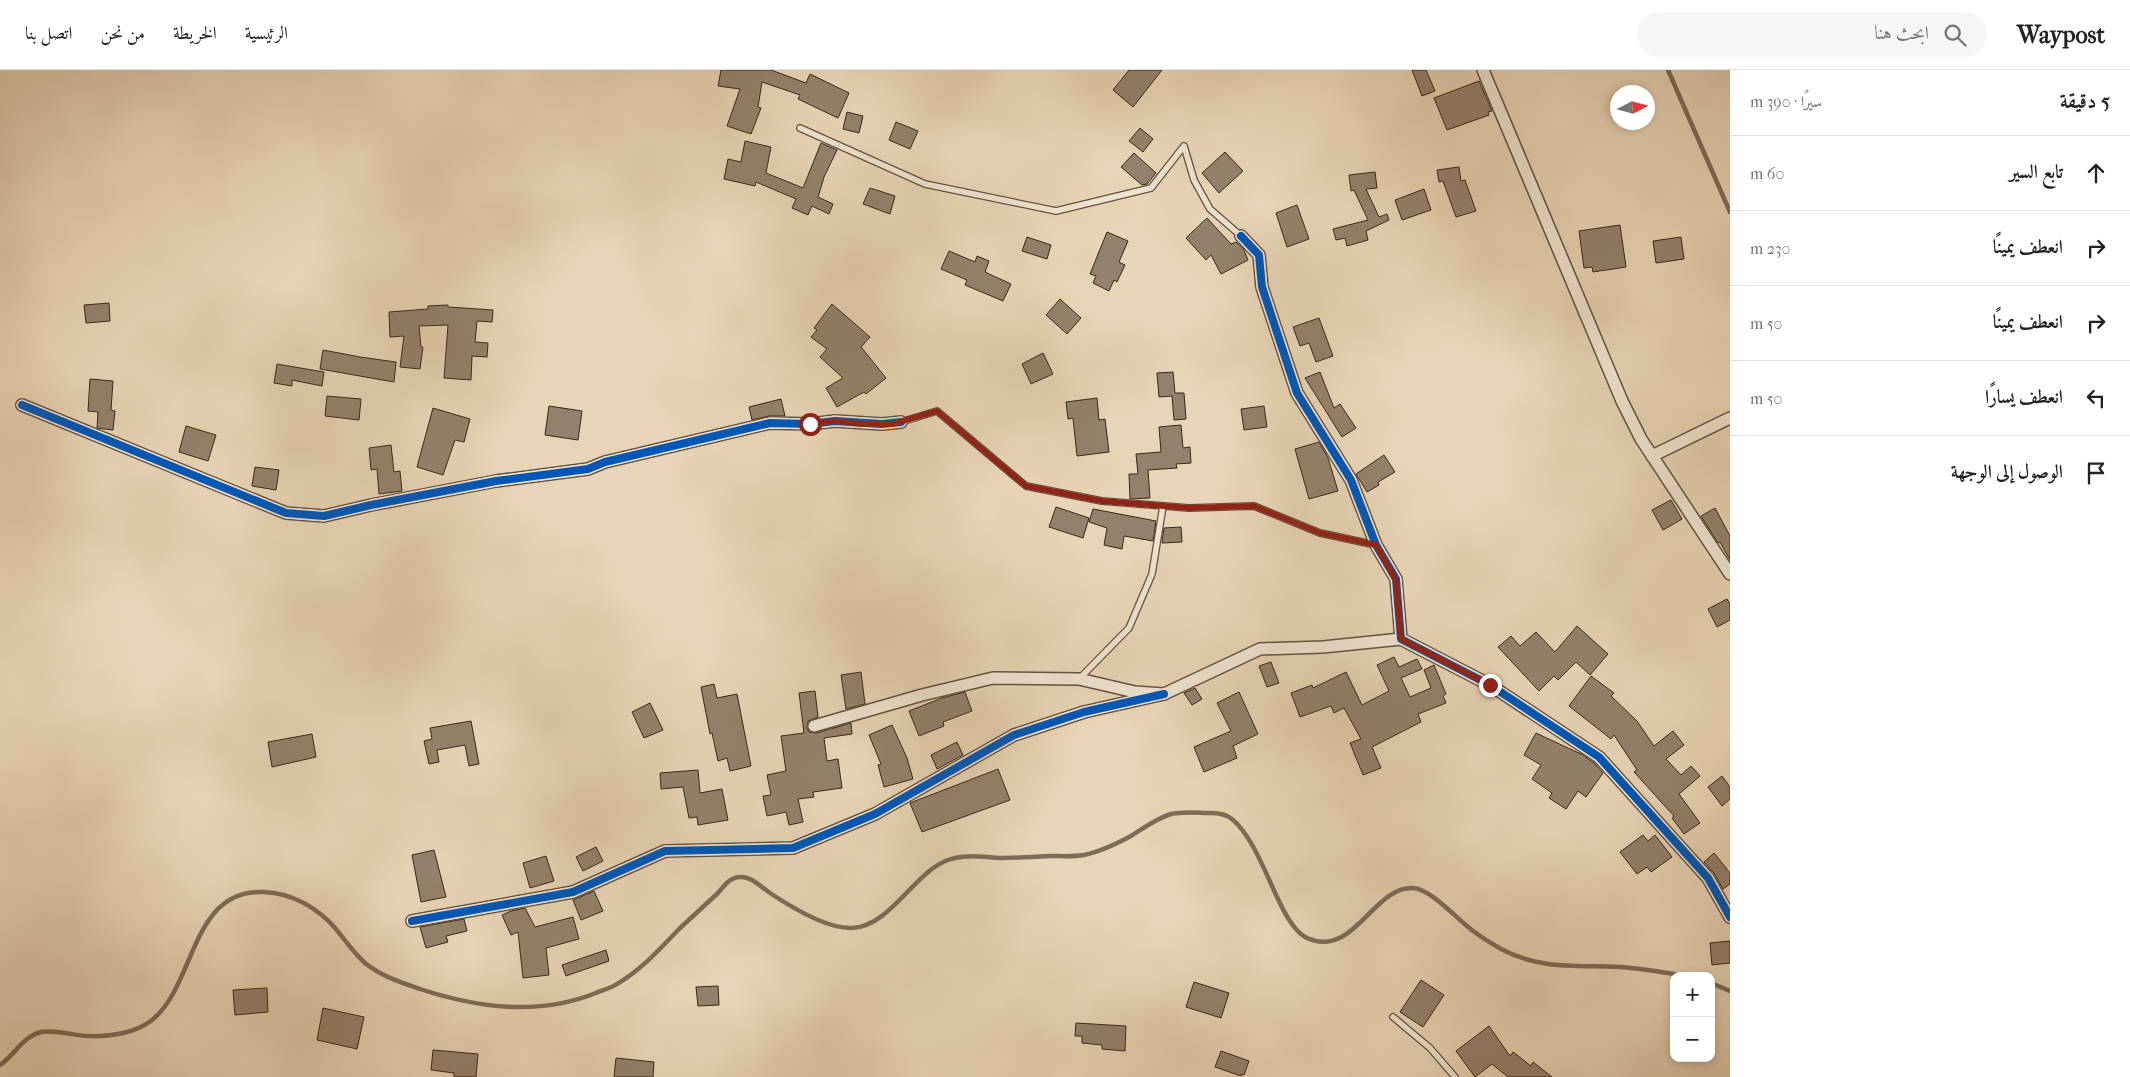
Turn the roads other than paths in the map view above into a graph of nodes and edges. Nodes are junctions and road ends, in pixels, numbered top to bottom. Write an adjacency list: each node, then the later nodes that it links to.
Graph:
1 (1483, 70): 7 (street)
2 (800, 128): 3 (lane)
3 (1241, 236): 9 (street)
4 (22, 405): 6 (street)
5 (1730, 418): 7 (street)
6 (901, 422): 8 (lane)
7 (1652, 456): 10 (street)
8 (1162, 506): 9 (lane); 12 (lane)
9 (1376, 545): 11 (street)
10 (1730, 574)
11 (1401, 639): 13 (street); 15 (street)
12 (1079, 678): 13 (street); 14 (street)
13 (1164, 694): 16 (street)
14 (814, 726)
15 (1730, 917)
16 (412, 921)
17 (1393, 1017): 18 (lane)
18 (1455, 1077)

